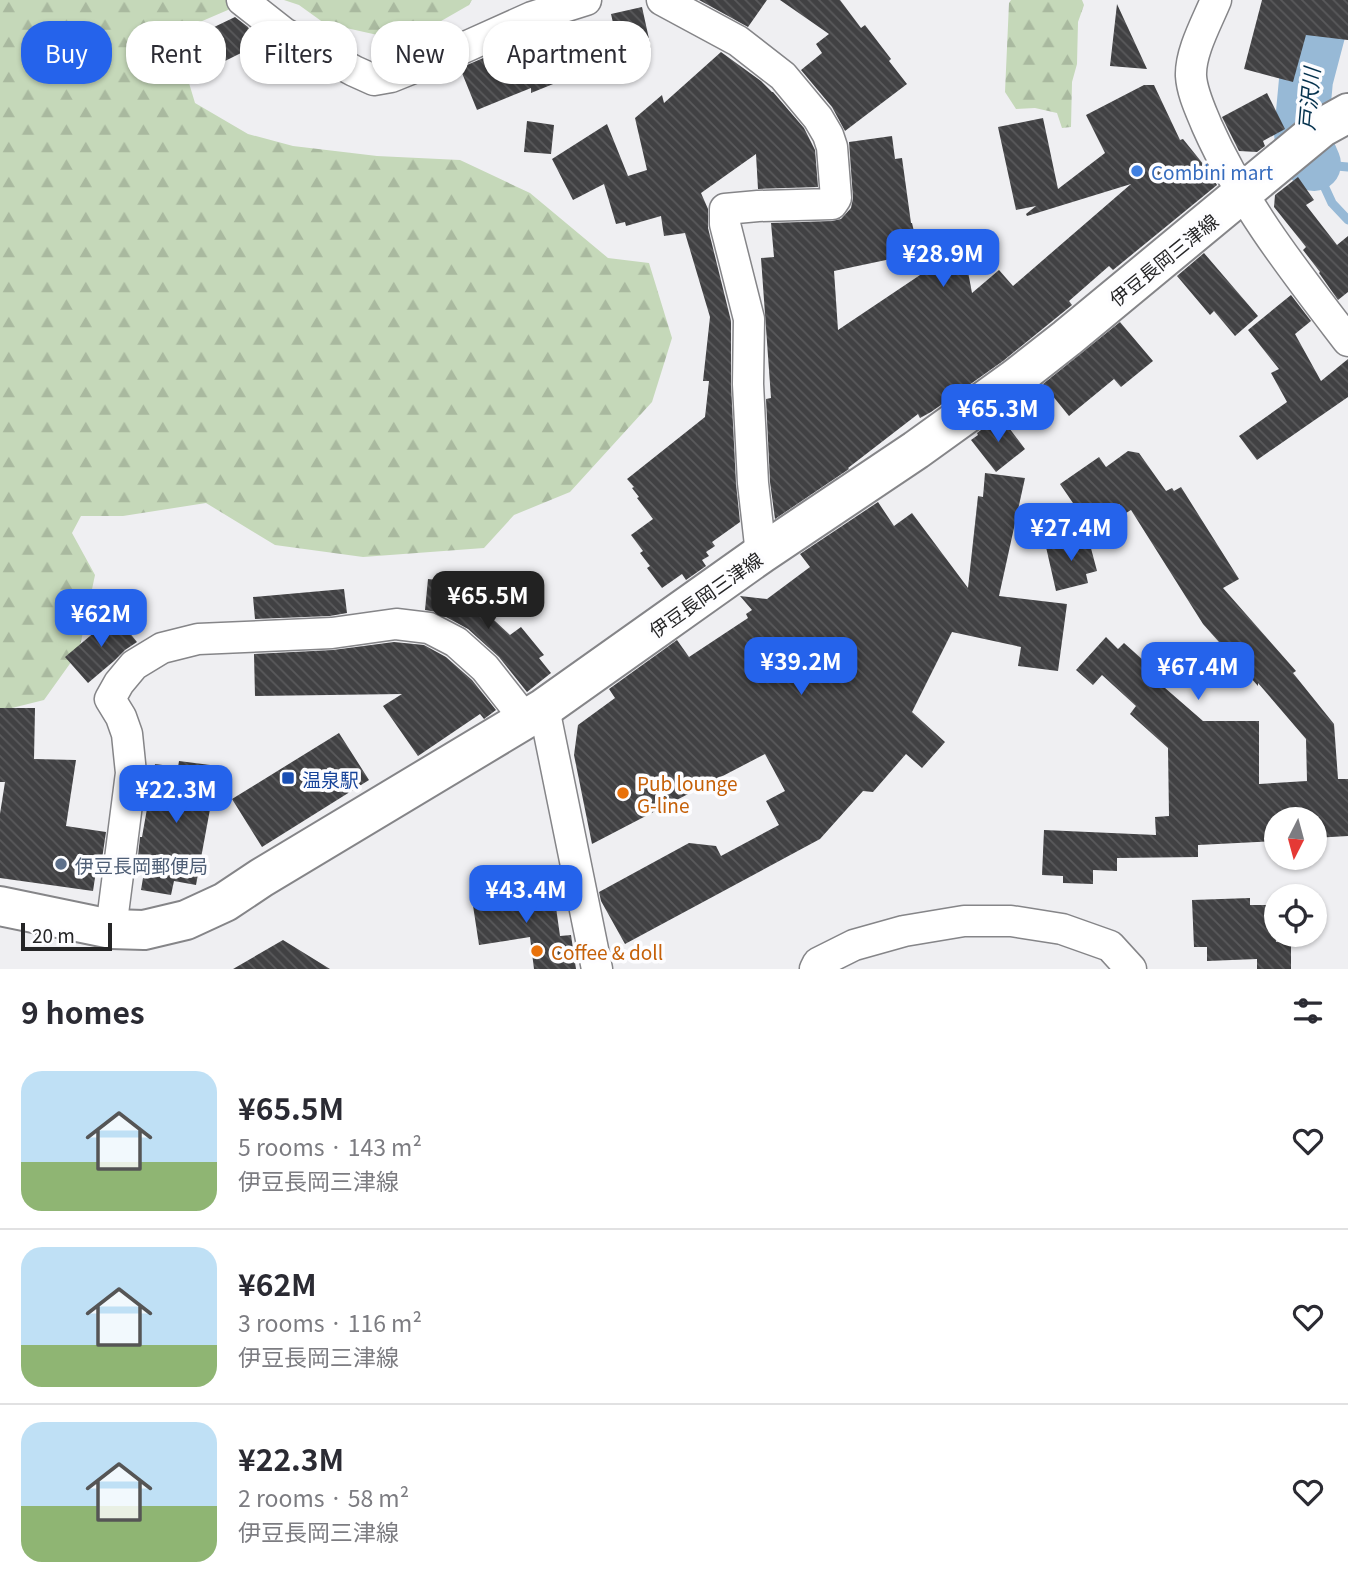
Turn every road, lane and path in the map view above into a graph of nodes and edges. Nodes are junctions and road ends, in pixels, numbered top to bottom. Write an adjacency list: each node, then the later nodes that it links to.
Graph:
1 (242, 0): 2 (street)
2 (586, 0)
3 (662, 0): 8 (street)
4 (1216, 0): 6 (street)
5 (1348, 113): 6 (main road, 伊豆長岡三津線)
6 (1242, 194): 7 (street); 8 (main road, 伊豆長岡三津線)
7 (1348, 341)
8 (761, 554): 9 (main road, 伊豆長岡三津線)
9 (535, 714): 11 (main road, 伊豆長岡三津線); 11 (street); 12 (street)
10 (0, 906): 11 (main road, 伊豆長岡三津線)
11 (111, 929)
12 (597, 969)
13 (815, 969): 14 (street)
14 (1131, 969)

